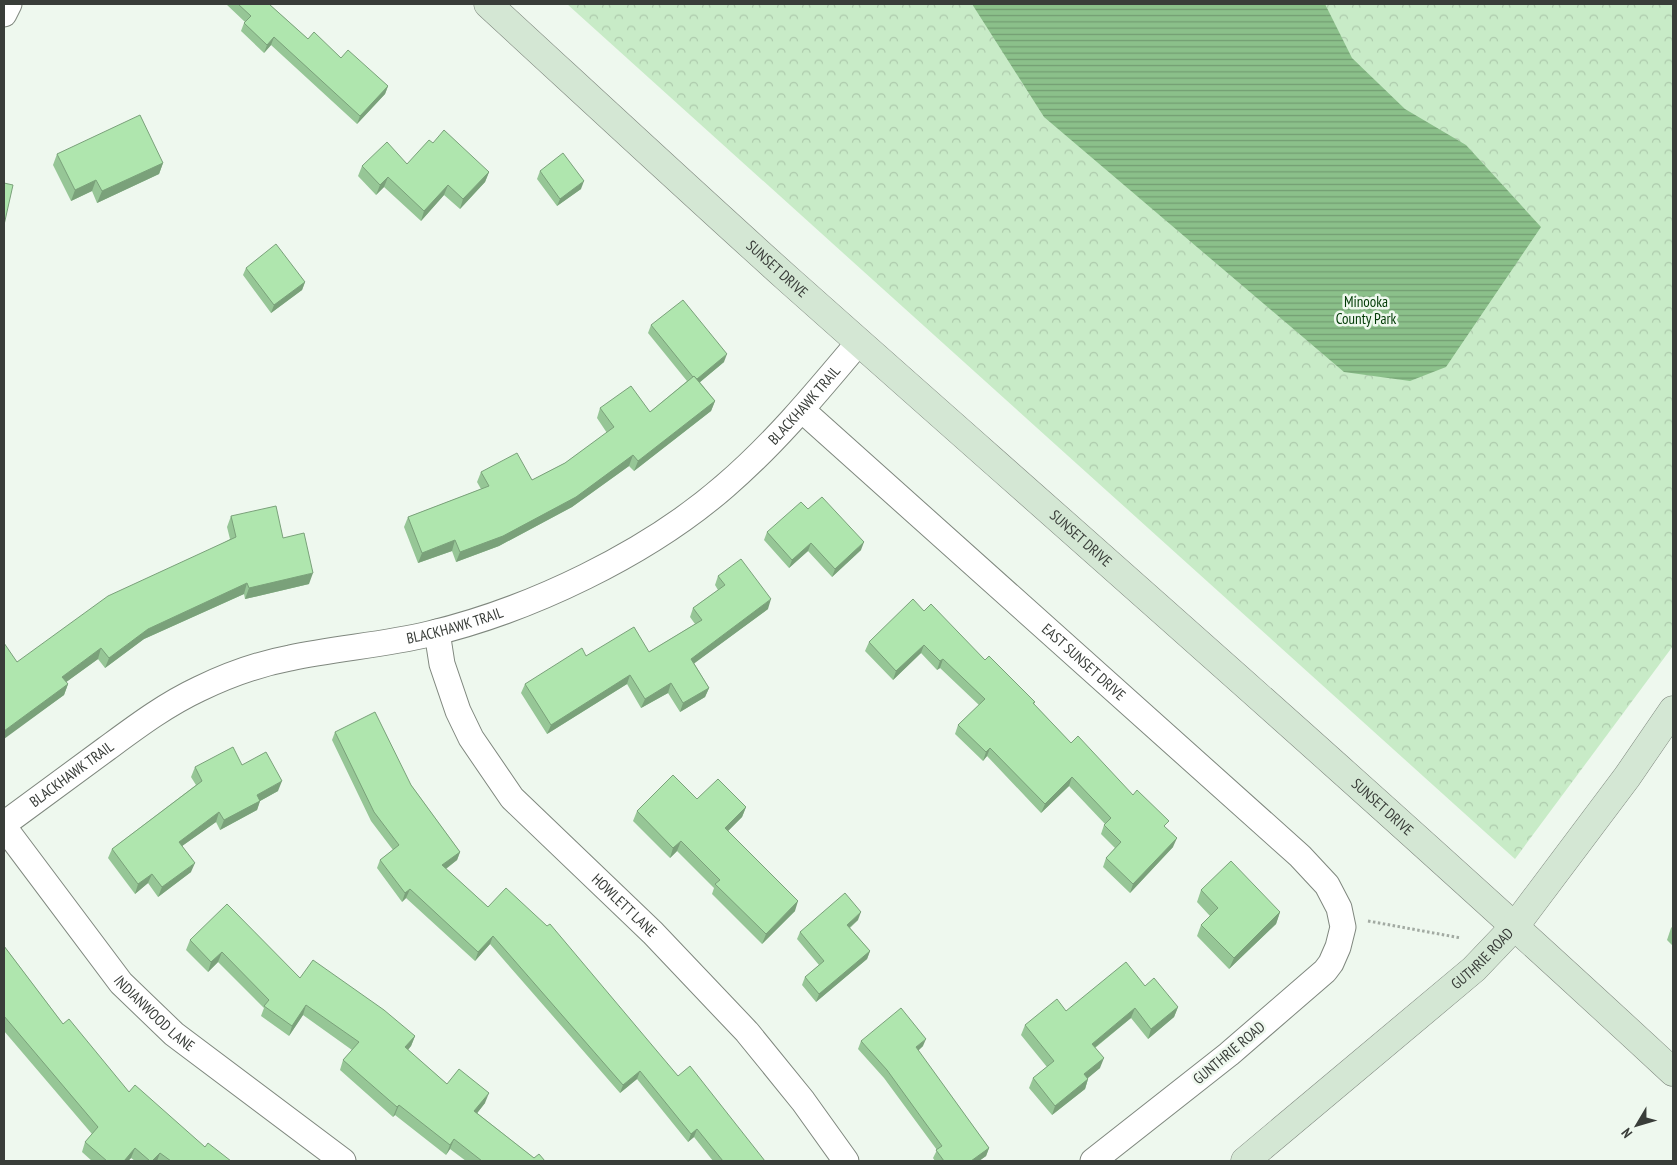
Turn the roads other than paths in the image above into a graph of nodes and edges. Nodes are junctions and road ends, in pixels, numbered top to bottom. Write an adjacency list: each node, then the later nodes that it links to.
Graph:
1 (9, 4): 3 (street)
2 (488, 4): 4 (street, SUNSET DRIVE)
3 (4, 14)
4 (859, 342): 5 (street, BLACKHAWK TRAIL); 10 (street, SUNSET DRIVE)
5 (802, 410): 6 (street, BLACKHAWK TRAIL); 9 (street, EAST SUNSET DRIVE)
6 (438, 632): 8 (street, BLACKHAWK TRAIL); 13 (street, HOWLETT LANE)
7 (1673, 710): 10 (street, GUTHRIE ROAD)
8 (4, 825): 12 (street, INDIANWOOD LANE)
9 (1342, 922): 14 (street, GUNTHRIE ROAD)
10 (1515, 926): 11 (street, SUNSET DRIVE); 15 (street, GUTHRIE ROAD)
11 (1673, 1072)
12 (343, 1161)
13 (846, 1161)
14 (1093, 1161)
15 (1245, 1161)

